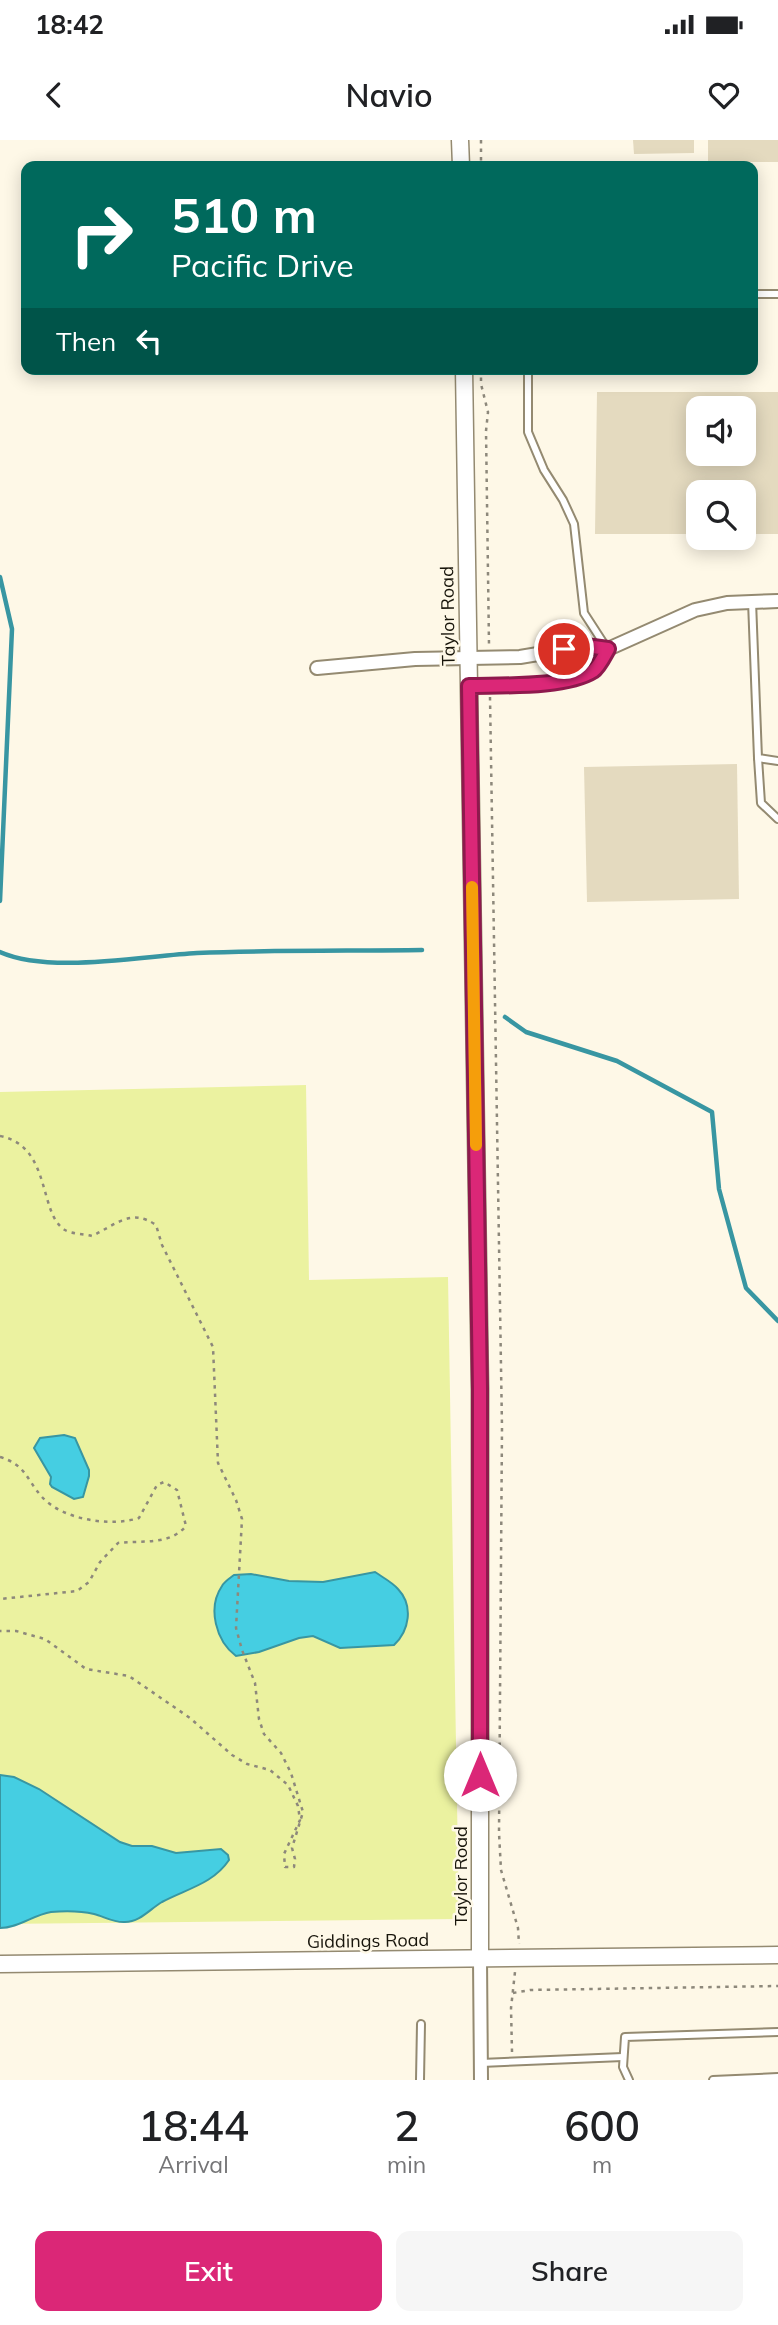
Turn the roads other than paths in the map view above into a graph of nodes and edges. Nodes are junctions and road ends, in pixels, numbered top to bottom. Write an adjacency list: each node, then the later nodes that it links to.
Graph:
1 (460, 140): 2 (street)
2 (461, 161)
3 (758, 294): 4 (lane)
4 (778, 294)
5 (464, 375): 10 (street, Taylor Road)
6 (528, 375): 9 (lane)
7 (751, 601): 8 (street); 9 (street); 13 (lane)
8 (778, 601)
9 (608, 649): 10 (street); 12 (street)
10 (468, 659): 11 (street); 12 (street, Taylor Road)
11 (317, 668)
12 (469, 686): 17 (street, Taylor Road)
13 (758, 758): 14 (lane); 15 (lane)
14 (778, 761)
15 (778, 819)
16 (778, 1955): 17 (street, Giddings Road)
17 (480, 1959): 18 (street, Giddings Road); 22 (street, Taylor Road)
18 (0, 1964)
19 (421, 2024): 24 (lane)
20 (778, 2032): 21 (lane)
21 (623, 2057): 22 (lane); 26 (lane)
22 (481, 2063): 25 (street, Taylor Road)
23 (778, 2077): 27 (lane)
24 (420, 2080)
25 (481, 2080)
26 (629, 2080)
27 (713, 2080)

